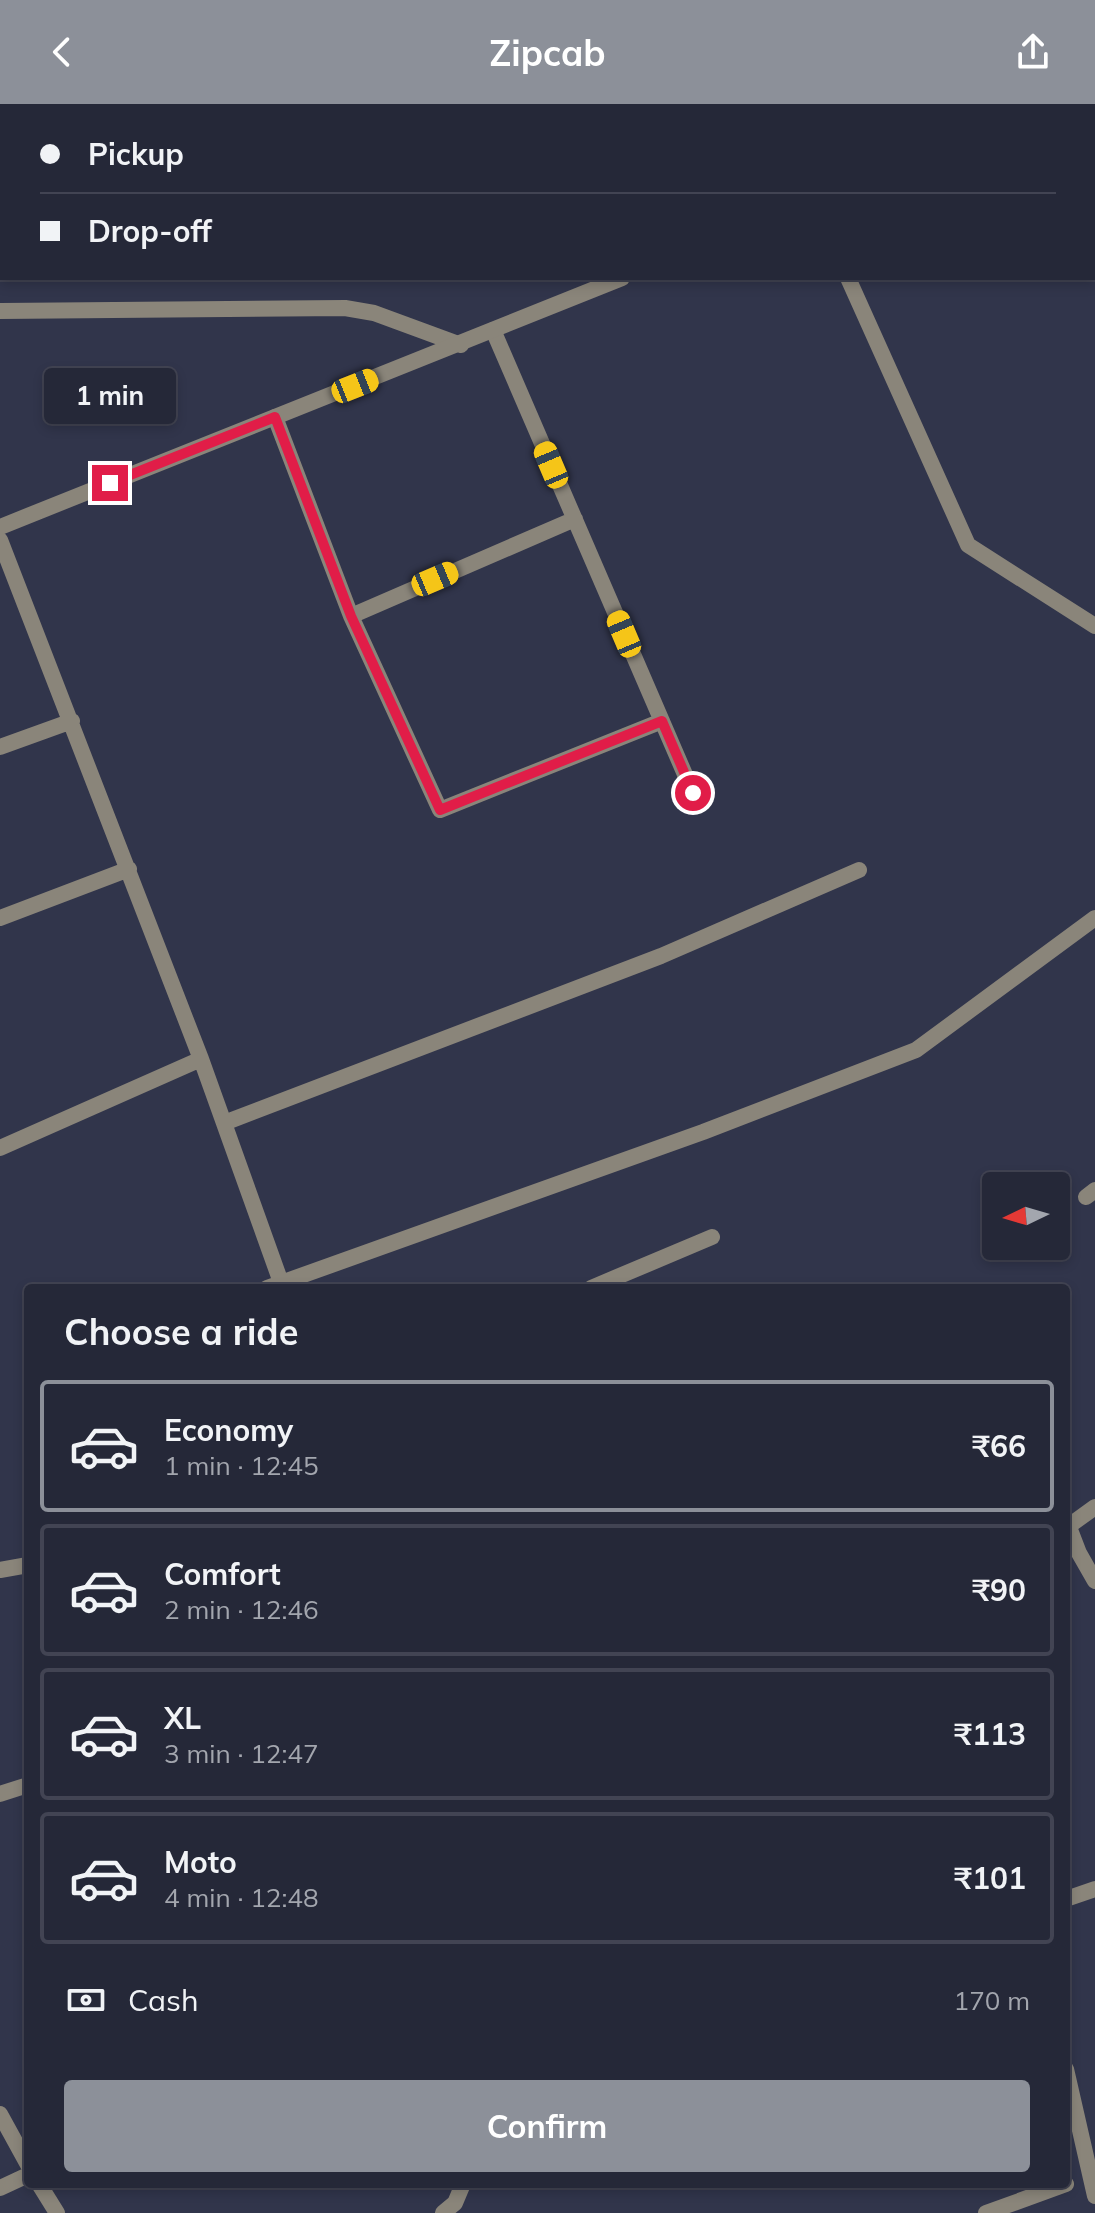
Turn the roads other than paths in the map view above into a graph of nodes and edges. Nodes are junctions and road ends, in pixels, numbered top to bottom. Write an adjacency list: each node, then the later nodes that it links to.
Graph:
1 (617, 280): 4 (street)
2 (849, 280): 11 (street)
3 (0, 311): 5 (street)
4 (493, 330): 5 (street); 7 (street)
5 (461, 345): 6 (street)
6 (275, 417): 8 (street); 10 (street)
7 (575, 519): 10 (street); 13 (street)
8 (0, 527)
9 (0, 540): 12 (street)
10 (351, 616): 13 (street)
11 (1095, 626)
12 (72, 721): 14 (street); 16 (street)
13 (662, 721): 15 (street)
14 (0, 747)
15 (693, 793)
16 (129, 869): 18 (street); 20 (street)
17 (859, 870): 21 (street)
18 (0, 918)
19 (1095, 918): 25 (street)
20 (201, 1059): 21 (street); 22 (street)
21 (224, 1123): 24 (street)
22 (0, 1148)
23 (712, 1237): 26 (street)
24 (276, 1284)
25 (283, 1284)
26 (600, 1284)
27 (1095, 1507): 28 (street)
28 (1070, 1526)
29 (1070, 1532): 32 (street)
30 (24, 1566): 31 (street)
31 (0, 1570)
32 (1095, 1581)
33 (24, 1786): 34 (street)
34 (0, 1794)
35 (1095, 1889): 36 (street)
36 (1070, 1898)
37 (1070, 2087): 40 (street)
38 (0, 2114): 39 (street)
39 (24, 2158)
40 (1089, 2175): 42 (street); 47 (street)
41 (24, 2177): 43 (street)
42 (1070, 2182)
43 (0, 2188)
44 (41, 2188): 48 (street)
45 (461, 2188): 49 (street)
46 (1055, 2188): 50 (street)
47 (1095, 2196)
48 (57, 2213)
49 (443, 2213)
50 (986, 2213)

